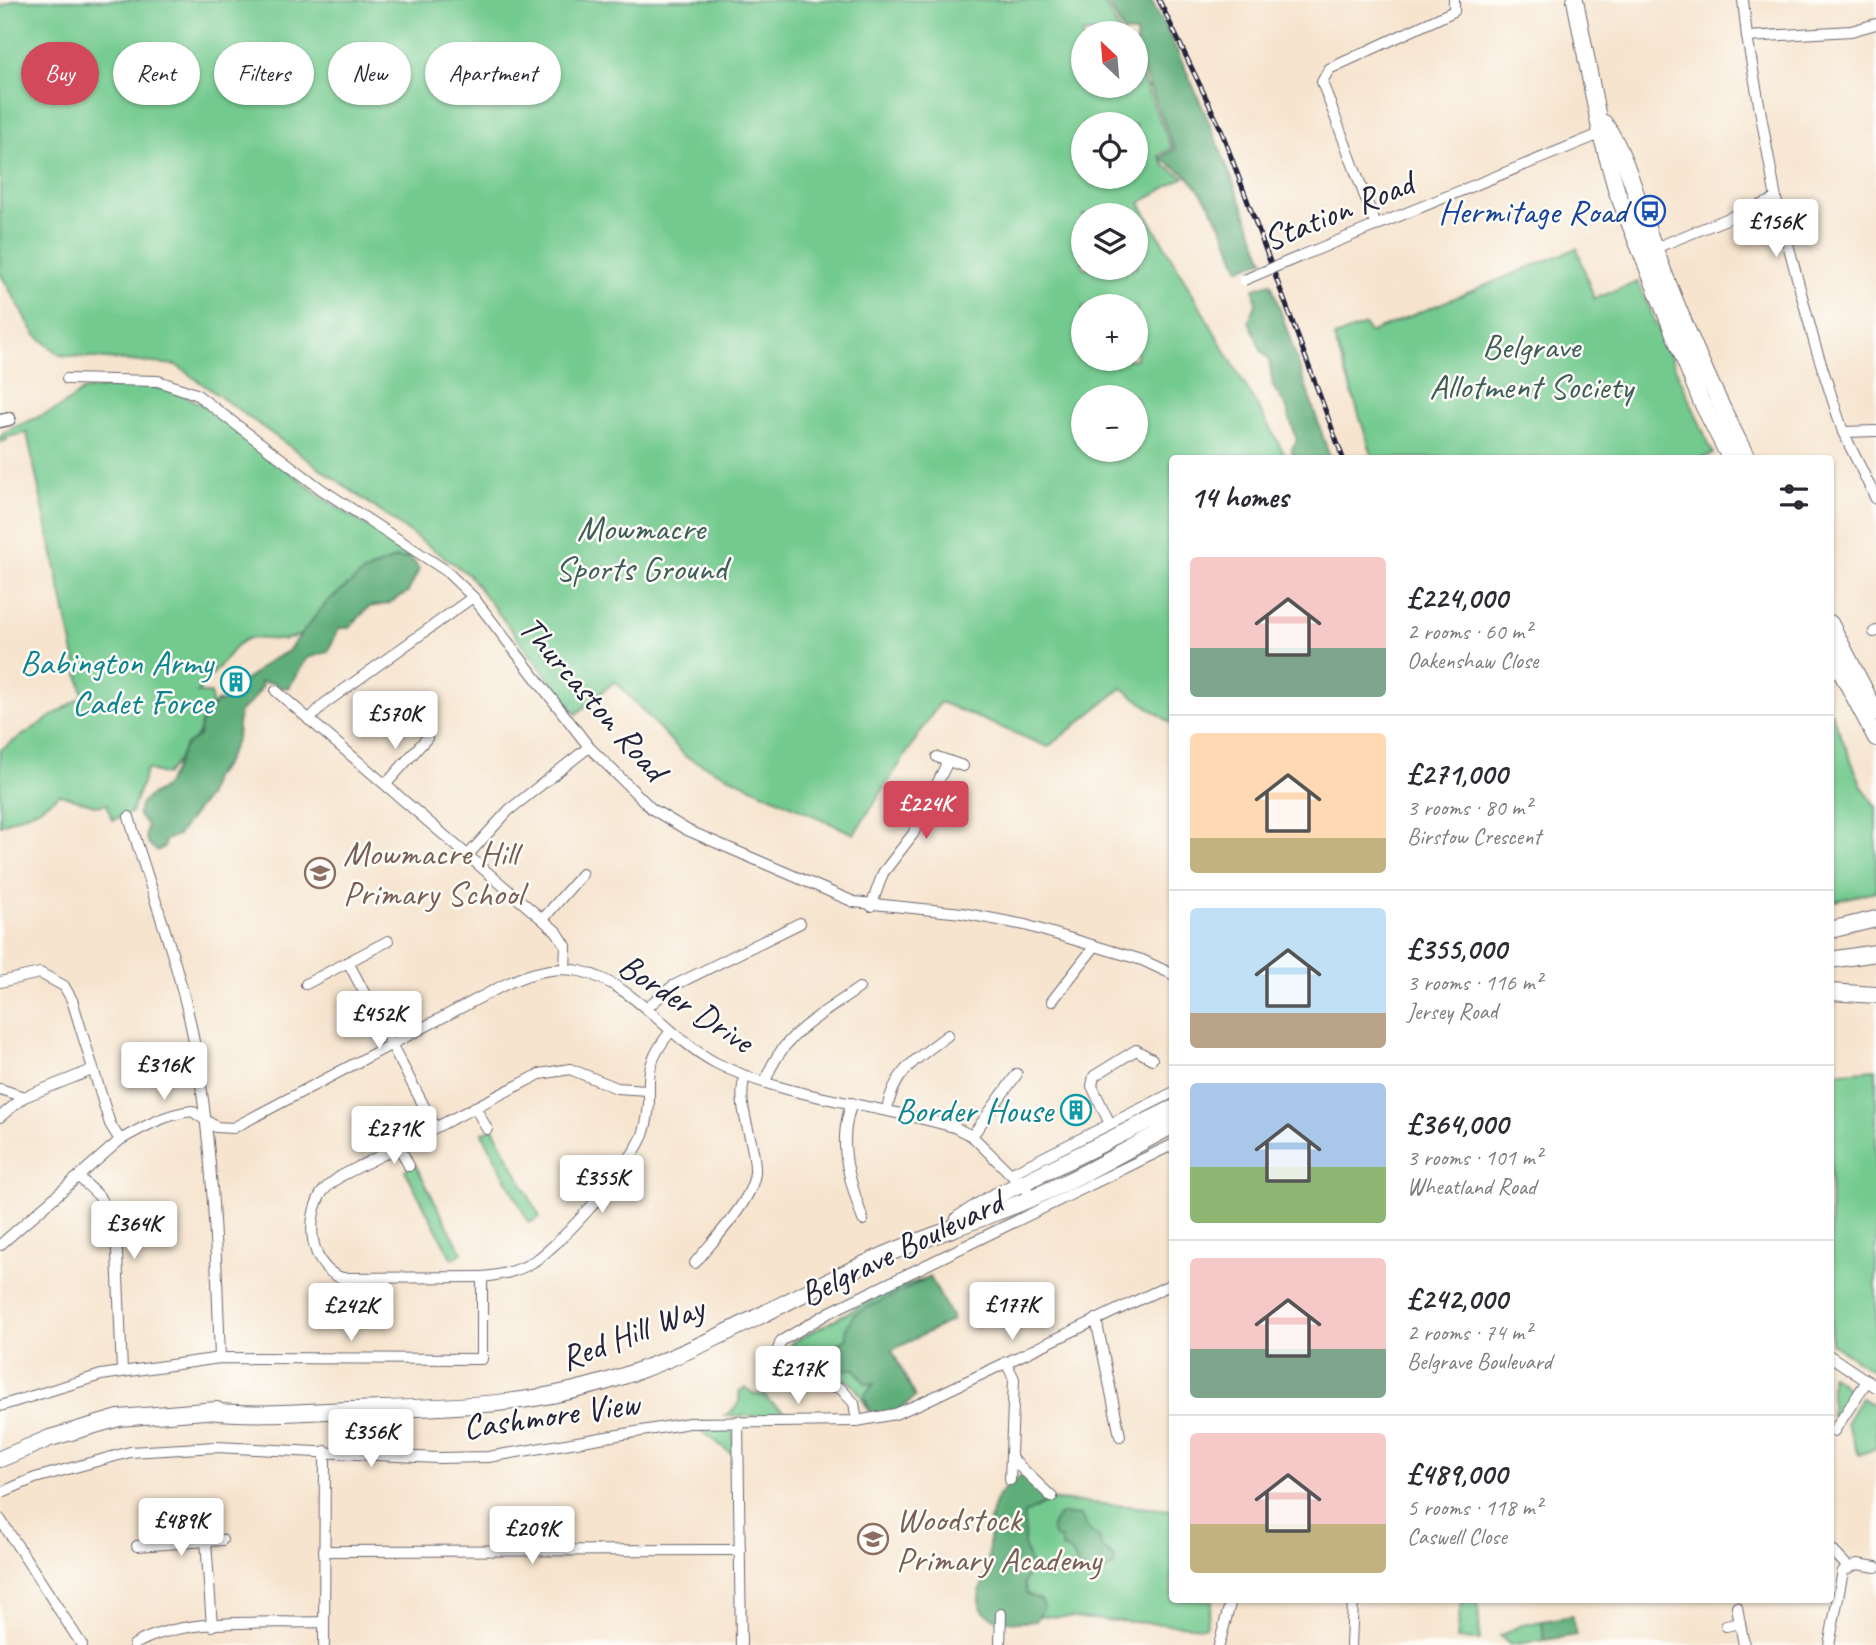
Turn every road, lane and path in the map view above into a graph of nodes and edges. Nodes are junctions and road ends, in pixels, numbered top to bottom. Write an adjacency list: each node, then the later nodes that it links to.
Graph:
1 (1454, 0): 8 (street)
2 (1575, 0): 6 (highway)
3 (1743, 0): 5 (street)
4 (1876, 24): 5 (street)
5 (1746, 37): 7 (street)
6 (1603, 128): 8 (street, Station Road); 9 (highway)
7 (1776, 199): 9 (street); 13 (street)
8 (1376, 226): 10 (street, Station Road, bridge)
9 (1648, 251): 14 (highway); 15 (highway)
10 (1244, 280)
11 (67, 379): 17 (street, Thurcaston Road)
12 (1876, 431): 13 (street)
13 (1843, 432): 16 (street)
14 (1728, 455)
15 (1746, 455)
16 (1876, 499)
17 (473, 597): 22 (street); 25 (street, Thurcaston Road)
18 (1834, 631): 21 (highway)
19 (1834, 659): 24 (highway)
20 (276, 691): 22 (street)
21 (1876, 712)
22 (309, 720): 29 (street)
23 (427, 738): 29 (street)
24 (1876, 738)
25 (589, 747): 31 (street); 33 (street, Thurcaston Road)
26 (937, 757): 27 (street)
27 (948, 761): 28 (street); 33 (street)
28 (963, 766)
29 (386, 784): 31 (street)
30 (130, 817): 69 (street)
31 (467, 856): 34 (street)
32 (582, 874): 34 (street)
33 (872, 906): 39 (street, Thurcaston Road)
34 (542, 919): 43 (street)
35 (1876, 919): 37 (highway)
36 (800, 923): 51 (street)
37 (1834, 929)
38 (388, 941): 42 (street)
39 (1095, 946): 44 (street, Thurcaston Road); 50 (street)
40 (1876, 953): 41 (highway)
41 (1834, 960)
42 (348, 962): 46 (street); 54 (street)
43 (565, 969): 51 (street, Border Drive); 54 (street, Border Drive)
44 (1169, 973)
45 (0, 982): 56 (street)
46 (306, 984)
47 (852, 988): 59 (street)
48 (1834, 992): 49 (highway)
49 (1876, 995)
50 (1052, 1002)
51 (646, 1008): 52 (street, Border Drive)
52 (671, 1031): 58 (street, Border Drive); 61 (street)
53 (947, 1035): 66 (street)
54 (392, 1044): 69 (street, Border Drive); 71 (street)
55 (1153, 1059): 70 (street)
56 (92, 1070): 63 (street); 75 (street)
57 (1017, 1074): 74 (street)
58 (745, 1076): 59 (street, Border Drive); 83 (street)
59 (765, 1082): 64 (street, Border Drive)
60 (0, 1089): 63 (street)
61 (647, 1090): 65 (street); 84 (street)
62 (1169, 1094): 70 (street, Belgrave Boulevard)
63 (24, 1097): 68 (street)
64 (852, 1103): 66 (street, Border Drive); 81 (street)
65 (475, 1107): 71 (street); 73 (street)
66 (887, 1109): 74 (street, Border Drive)
67 (1169, 1111): 80 (highway, Red Hill Way)
68 (0, 1117)
69 (206, 1120): 75 (street, Border Drive); 87 (street)
70 (1110, 1124): 80 (street, Belgrave Boulevard)
71 (435, 1127): 77 (street)
72 (1169, 1127): 80 (highway, Red Hill Way)
73 (487, 1129)
74 (972, 1136): 80 (street, Border Drive)
75 (120, 1140): 79 (street, Border Drive)
76 (1169, 1145): 94 (street, Belgrave Boulevard)
77 (399, 1146): 78 (street); 84 (street)
78 (409, 1166)
79 (79, 1177): 82 (street, Border Drive); 90 (street)
80 (1023, 1184): 98 (highway, Red Hill Way)
81 (863, 1220)
82 (0, 1245)
83 (695, 1263)
84 (482, 1277): 87 (street)
85 (1169, 1285): 86 (street, Cashmore View)
86 (1096, 1319): 89 (street, Cashmore View); 96 (street)
87 (220, 1358): 90 (street)
88 (1834, 1359): 91 (street)
89 (1006, 1362): 94 (street, Cashmore View); 99 (street)
90 (122, 1371): 92 (street)
91 (1871, 1384): 95 (street)
92 (0, 1406)
93 (738, 1421): 94 (street, Cashmore View); 97 (street, Cashmore View); 107 (street)
94 (857, 1421)
95 (1834, 1431)
96 (1120, 1436)
97 (325, 1451): 101 (street, Cashmore View); 108 (street)
98 (0, 1459)
99 (1012, 1459): 100 (street); 102 (street)
100 (1010, 1480)
101 (0, 1493)
102 (1052, 1497)
103 (0, 1520): 120 (street)
104 (222, 1540): 105 (street)
105 (206, 1541): 106 (street); 118 (street)
106 (137, 1546)
107 (740, 1550): 108 (street); 123 (street)
108 (324, 1551): 116 (street)
109 (1834, 1552): 110 (street)
110 (1848, 1567): 111 (street); 128 (street)
111 (1876, 1567)
112 (1230, 1603): 125 (street)
113 (1353, 1603): 126 (street)
114 (1737, 1607): 117 (street)
115 (1001, 1614): 124 (street)
116 (324, 1622): 118 (street); 122 (street)
117 (1740, 1623): 119 (street); 127 (street)
118 (212, 1626): 121 (street)
119 (1726, 1626)
120 (82, 1645)
121 (135, 1645)
122 (324, 1645)
123 (741, 1645)
124 (1000, 1645)
125 (1219, 1645)
126 (1351, 1645)
127 (1744, 1645)
128 (1829, 1645)

